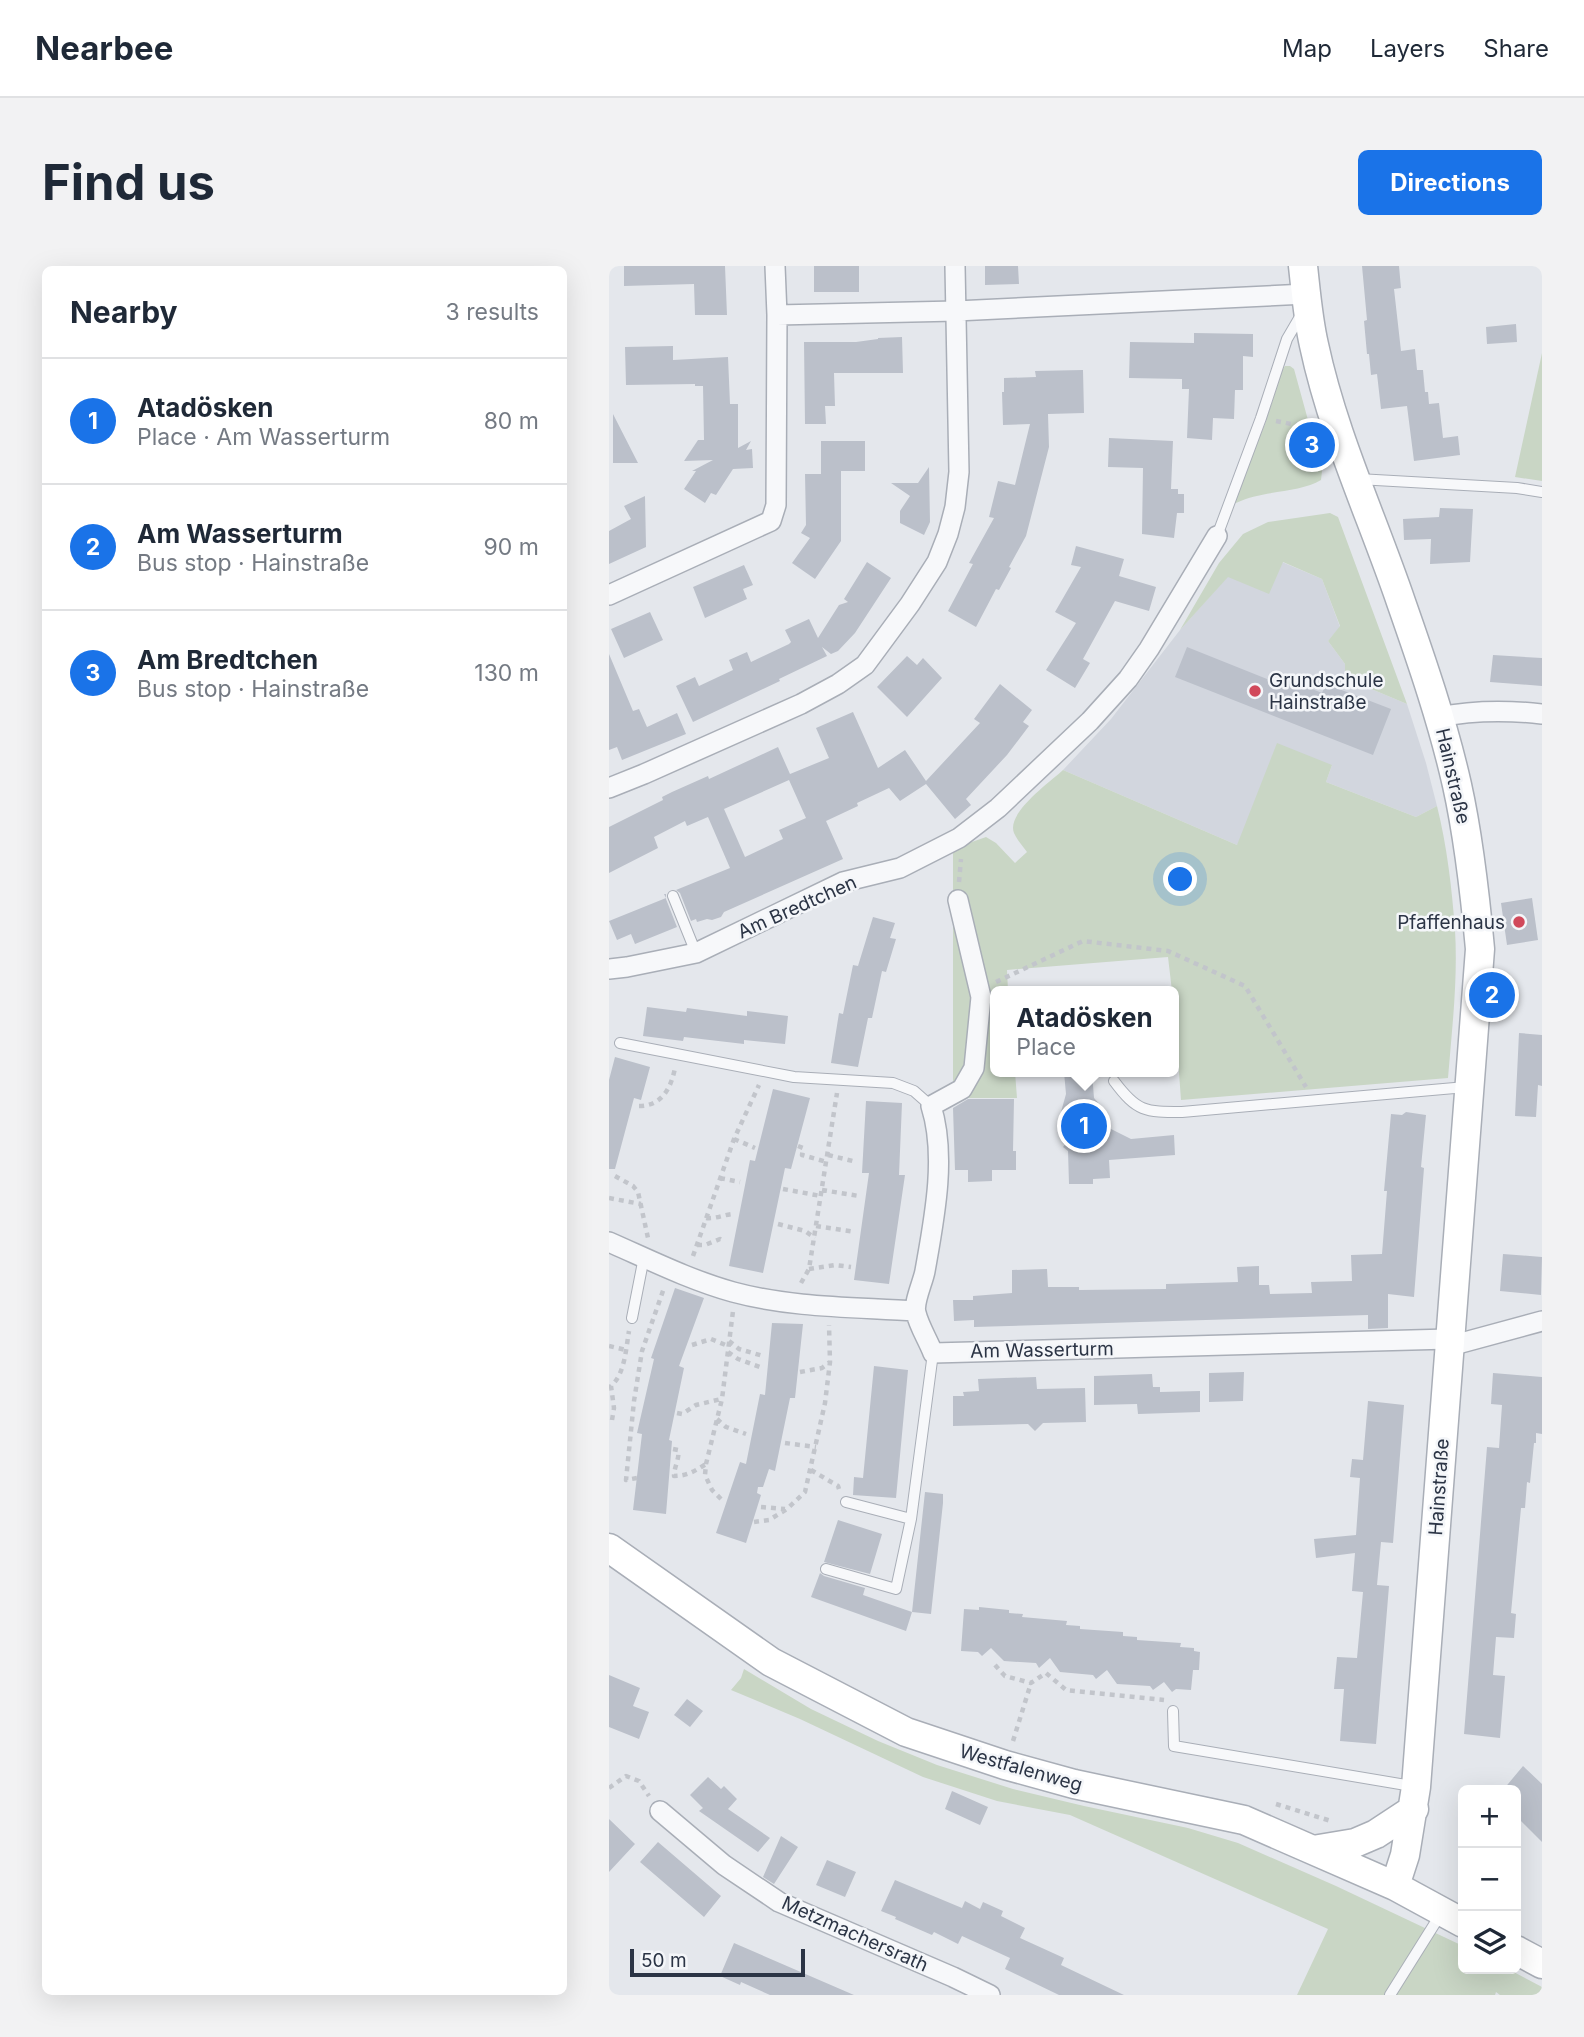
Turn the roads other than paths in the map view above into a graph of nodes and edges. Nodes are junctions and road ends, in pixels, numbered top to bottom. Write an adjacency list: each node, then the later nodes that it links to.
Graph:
1 (775, 266): 5 (street)
2 (955, 266): 4 (street)
3 (1305, 288): 4 (street); 6 (street, Hainstraße); 8 (lane)
4 (956, 311): 5 (street); 12 (street)
5 (777, 314): 9 (street)
6 (1355, 478): 7 (lane); 11 (street, Hainstraße)
7 (1542, 492)
8 (1217, 537): 15 (street, Am Bredtchen)
9 (609, 595)
10 (1542, 713): 11 (street)
11 (1439, 718): 19 (street, Hainstraße)
12 (609, 788)
13 (673, 896): 15 (lane)
14 (958, 900): 20 (street)
15 (696, 953): 16 (street, Am Bredtchen)
16 (609, 969)
17 (620, 1043): 20 (lane)
18 (1114, 1081): 19 (lane)
19 (1470, 1086): 26 (street, Hainstraße)
20 (931, 1106): 23 (street)
21 (609, 1242): 22 (street)
22 (644, 1257): 23 (street); 24 (lane)
23 (915, 1311): 27 (street)
24 (632, 1318)
25 (1542, 1321): 26 (street, Am Wasserturm)
26 (1450, 1343): 27 (street, Am Wasserturm); 33 (street, Hainstraße)
27 (933, 1353): 29 (lane)
28 (846, 1502): 29 (lane)
29 (911, 1519): 31 (lane)
30 (609, 1548): 35 (street, Westfalenweg)
31 (826, 1569)
32 (1173, 1711): 33 (lane)
33 (1415, 1798): 35 (street); 36 (street, Hainstraße)
34 (660, 1811): 40 (street, Metzmachersrath)
35 (1313, 1850): 36 (street, Westfalenweg)
36 (1395, 1886): 37 (street, Westfalenweg)
37 (1453, 1917): 41 (lane)
38 (1521, 1953): 39 (street)
39 (1542, 1964)
40 (991, 1995)
41 (1390, 1995)

